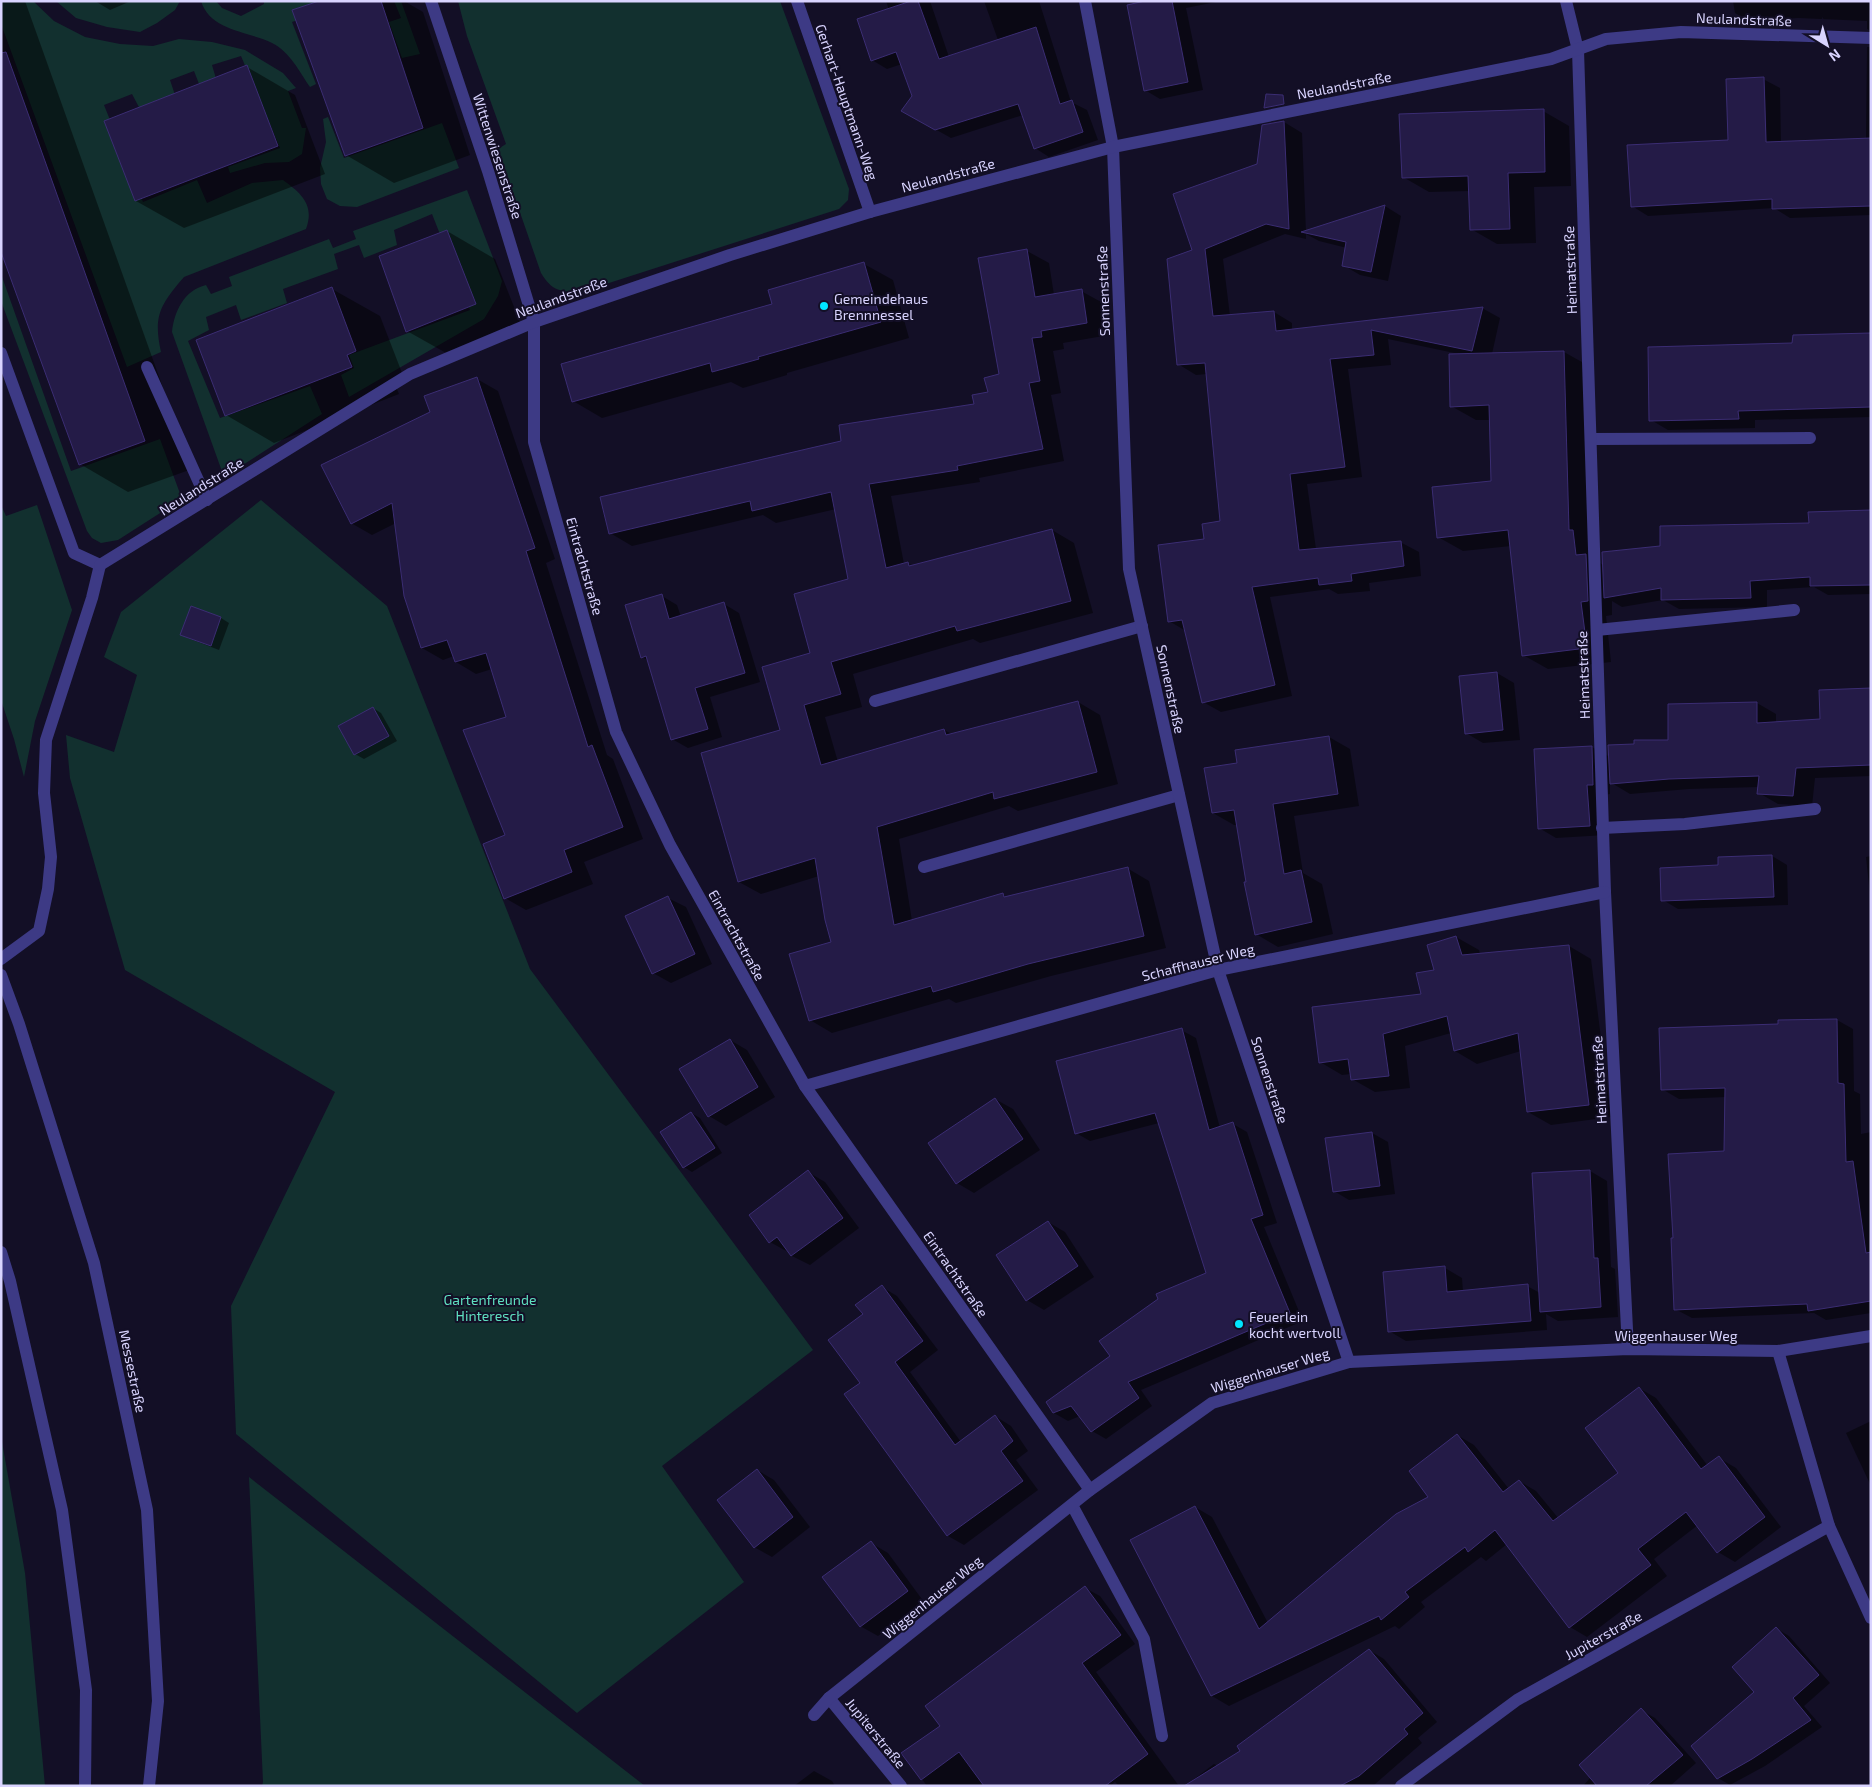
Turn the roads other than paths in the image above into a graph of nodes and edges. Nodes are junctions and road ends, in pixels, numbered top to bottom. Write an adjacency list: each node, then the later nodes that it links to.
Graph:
1 (431, 1): 9 (street, Wittenwiesenstraße)
2 (797, 1): 8 (street, Gerhart-Hauptmann-Weg)
3 (1085, 1): 7 (street, Sonnenstraße)
4 (1566, 1): 6 (street, Heimatstraße)
5 (1871, 38): 6 (street, Neulandstraße)
6 (1578, 50): 7 (street, Neulandstraße); 13 (street, Heimatstraße)
7 (1113, 147): 8 (street, Neulandstraße); 17 (street, Sonnenstraße)
8 (870, 212): 9 (street, Neulandstraße)
9 (534, 322): 14 (street, Neulandstraße); 28 (street, Eintrachtstraße)
10 (1, 353): 15 (street)
11 (147, 366): 14 (street)
12 (1810, 438): 13 (street)
13 (1591, 439): 18 (street, Heimatstraße)
14 (207, 500): 15 (street, Neulandstraße)
15 (100, 565): 25 (street)
16 (1794, 610): 18 (street)
17 (1142, 626): 19 (street); 20 (street, Sonnenstraße)
18 (1597, 630): 22 (street, Heimatstraße)
19 (876, 701)
20 (1179, 795): 23 (street); 26 (street, Sonnenstraße)
21 (1815, 809): 22 (street)
22 (1602, 828): 24 (street, Heimatstraße)
23 (924, 866)
24 (1605, 892): 26 (street, Schaffhauser Weg); 31 (street, Heimatstraße)
25 (1, 959)
26 (1218, 970): 28 (street, Schaffhauser Weg); 33 (street, Sonnenstraße)
27 (1, 975): 42 (street, Messestraße)
28 (805, 1086): 34 (street, Eintrachtstraße)
29 (1, 1252): 41 (street)
30 (1871, 1336): 32 (street, Wiggenhauser Weg)
31 (1628, 1349): 32 (street, Wiggenhauser Weg); 33 (street, Wiggenhauser Weg)
32 (1778, 1351): 36 (street)
33 (1349, 1362): 34 (street, Wiggenhauser Weg)
34 (1090, 1490): 35 (street, Wiggenhauser Weg)
35 (1072, 1505): 38 (street, Wiggenhauser Weg); 40 (street)
36 (1829, 1526): 37 (street); 44 (street, Jupiterstraße)
37 (1871, 1618)
38 (829, 1698): 39 (street, Wiggenhauser Weg); 43 (street, Jupiterstraße)
39 (814, 1715)
40 (1162, 1736)
41 (85, 1786)
42 (149, 1786)
43 (901, 1786)
44 (1401, 1786)

